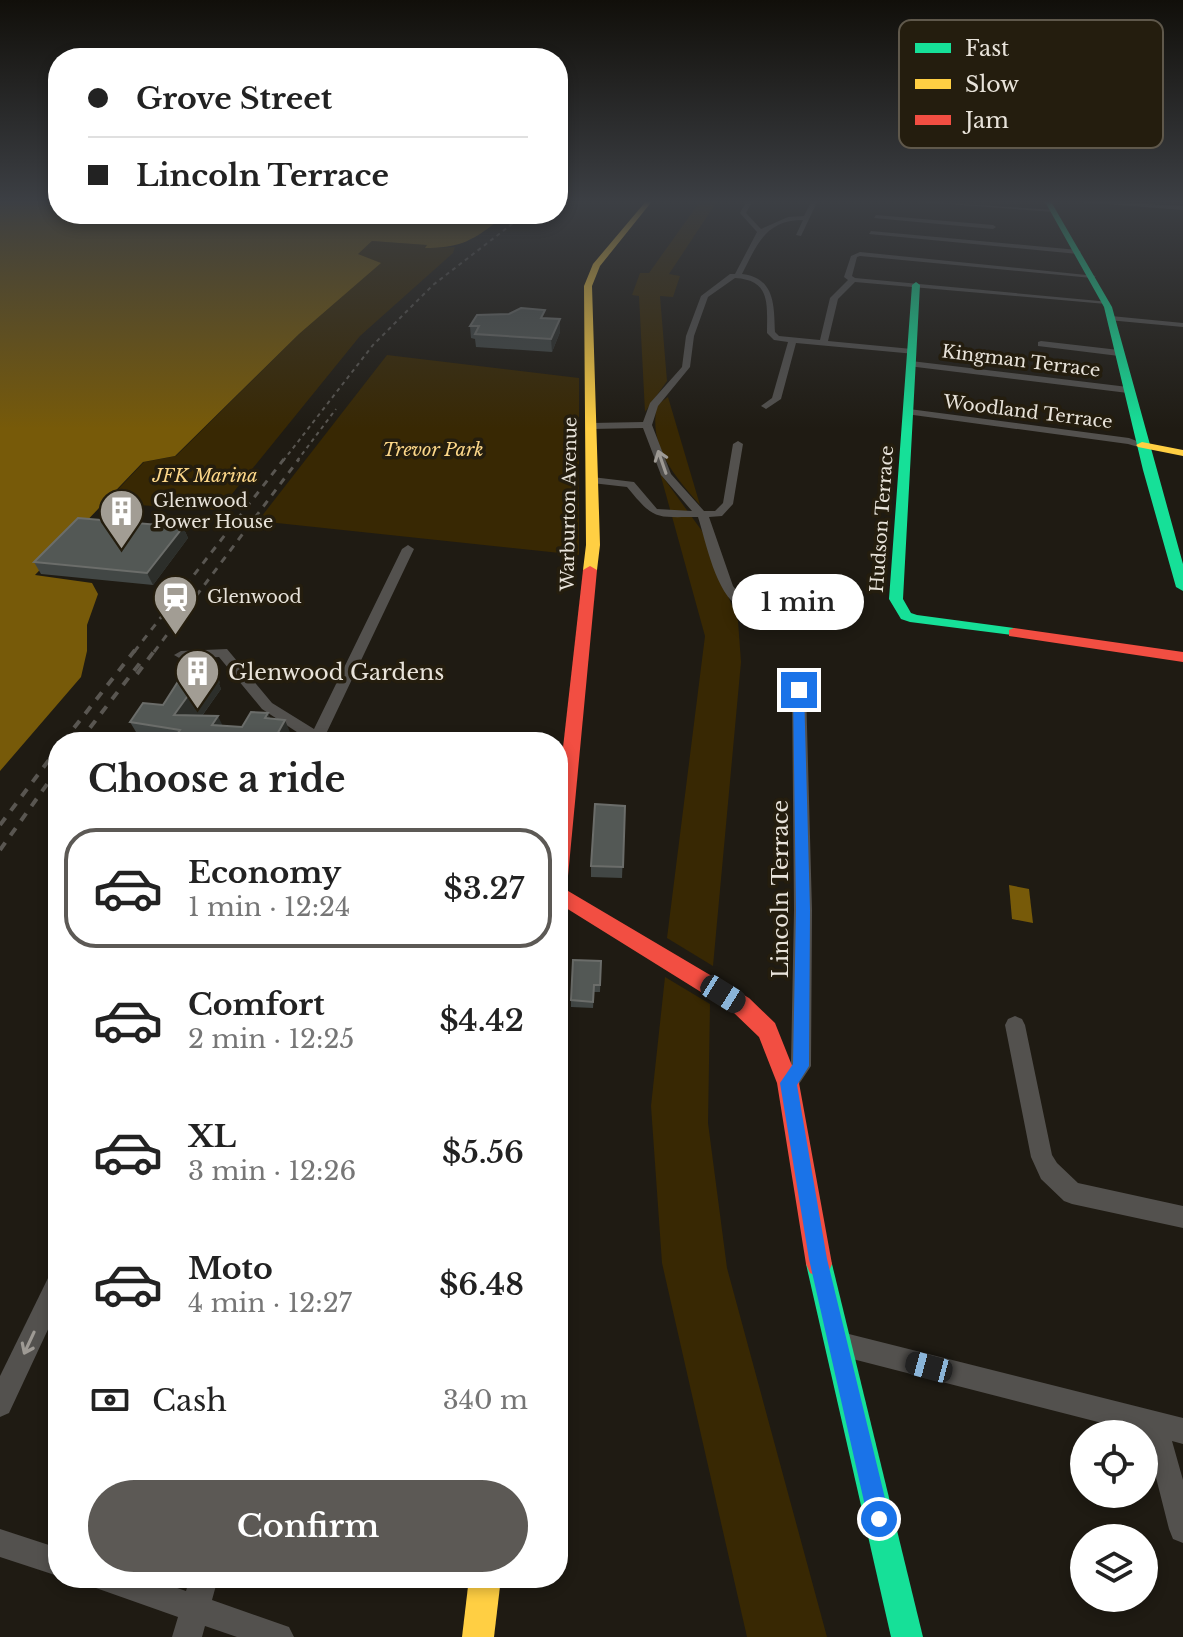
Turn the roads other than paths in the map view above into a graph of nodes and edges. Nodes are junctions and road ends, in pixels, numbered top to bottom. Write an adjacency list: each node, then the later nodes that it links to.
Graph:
1 (590, 276): 19 (street, Warburton Avenue)
2 (734, 276): 18 (street)
3 (746, 276): 10 (street)
4 (848, 276): 6 (street)
5 (1092, 276): 8 (street)
6 (853, 280): 7 (street); 11 (street)
7 (916, 285): 8 (street); 14 (street, Hudson Terrace)
8 (1108, 310): 9 (street); 13 (street)
9 (1183, 325)
10 (793, 340): 11 (street, Kingman Terrace); 16 (street)
11 (823, 343): 14 (street, Kingman Terrace)
12 (1041, 344): 13 (street)
13 (1119, 353): 15 (street)
14 (912, 358): 15 (street, Kingman Terrace); 17 (street, Hudson Terrace)
15 (1128, 390): 21 (street)
16 (766, 406)
17 (909, 412): 21 (street, Woodland Terrace); 29 (street, Hudson Terrace)
18 (647, 425): 19 (street); 24 (street, one-way to 18)
19 (591, 426): 23 (street, Warburton Avenue)
20 (738, 444): 24 (street)
21 (1142, 445): 22 (street); 26 (street)
22 (1183, 453)
23 (592, 480): 24 (street); 33 (street, Warburton Avenue)
24 (703, 516): 27 (street)
25 (408, 549): 32 (street)
26 (1183, 587)
27 (740, 603)
28 (181, 655): 31 (street)
29 (1183, 657)
30 (799, 690): 36 (street, Lincoln Terrace)
31 (306, 732)
32 (323, 732)
33 (568, 781)
34 (568, 899): 36 (street)
35 (1015, 1025): 37 (street)
36 (788, 1083): 39 (street)
37 (1183, 1217)
38 (48, 1303): 40 (street, one-way to 40)
39 (837, 1343): 41 (street); 55 (street)
40 (0, 1404)
41 (1136, 1420)
42 (1158, 1426): 43 (street)
43 (1183, 1431)
44 (1158, 1436): 45 (street)
45 (1183, 1529)
46 (0, 1543): 47 (street)
47 (48, 1559)
48 (137, 1588): 51 (street)
49 (201, 1588): 51 (street)
50 (484, 1588): 54 (street)
51 (196, 1607): 52 (street); 53 (street)
52 (187, 1637)
53 (279, 1637)
54 (478, 1637)
55 (907, 1637)

